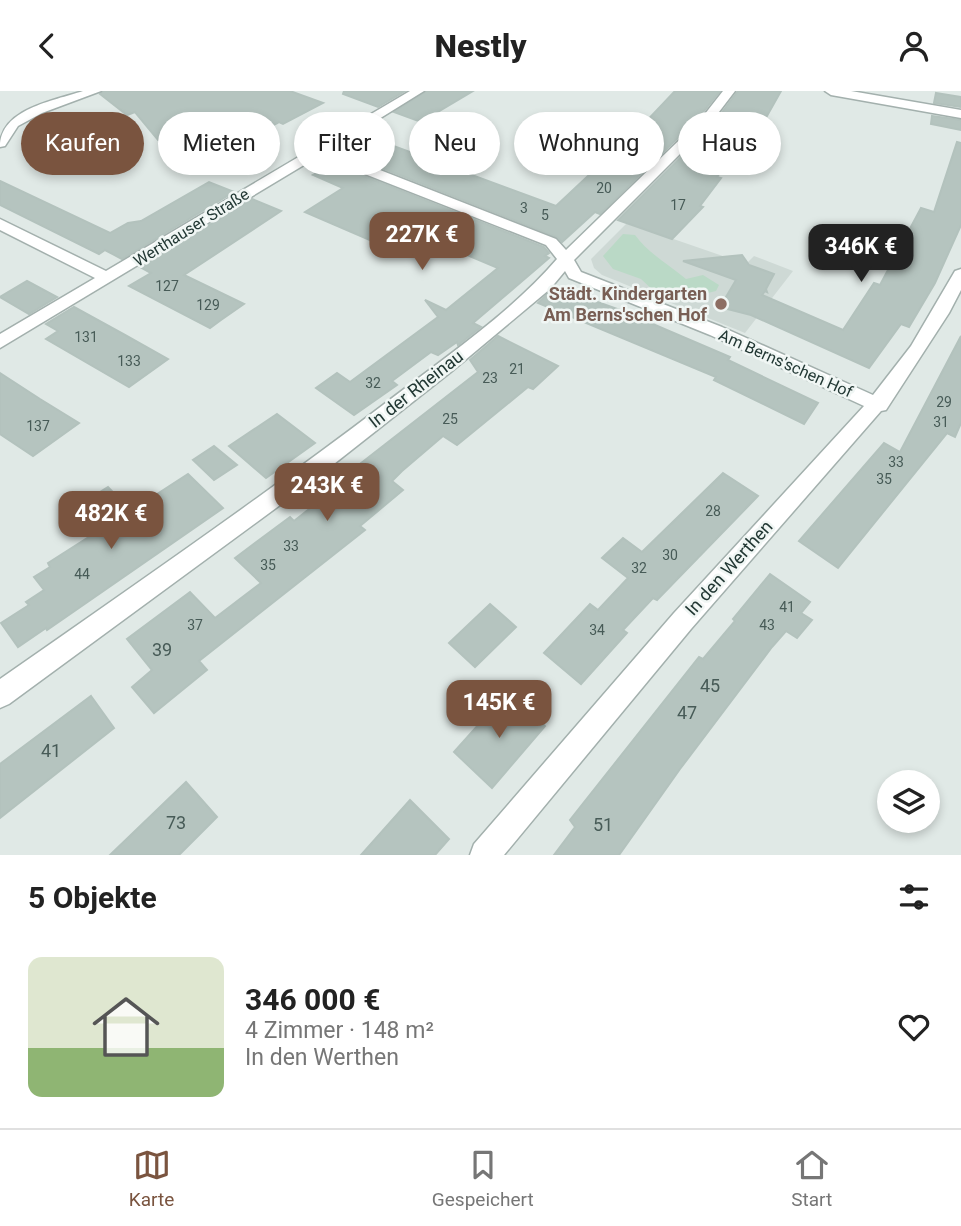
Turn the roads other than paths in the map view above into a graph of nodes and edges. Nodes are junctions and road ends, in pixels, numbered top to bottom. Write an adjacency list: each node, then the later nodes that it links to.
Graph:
1 (418, 91): 5 (street, Werthauser Straße)
2 (729, 91): 11 (street, In der Rheinau)
3 (831, 91): 6 (street)
4 (87, 92): 7 (street)
5 (382, 112)
6 (961, 114)
7 (0, 143)
8 (294, 164): 13 (street, Werthauser Straße)
9 (380, 175): 11 (street, Am Berns'schen Hof)
10 (0, 224): 13 (street)
11 (566, 259): 15 (street, Am Berns'schen Hof); 16 (street, In der Rheinau)
12 (961, 274): 15 (street, In den Werthen)
13 (108, 278): 14 (street, Werthauser Straße)
14 (0, 342)
15 (879, 405): 17 (street, In den Werthen)
16 (0, 695)
17 (485, 855)

